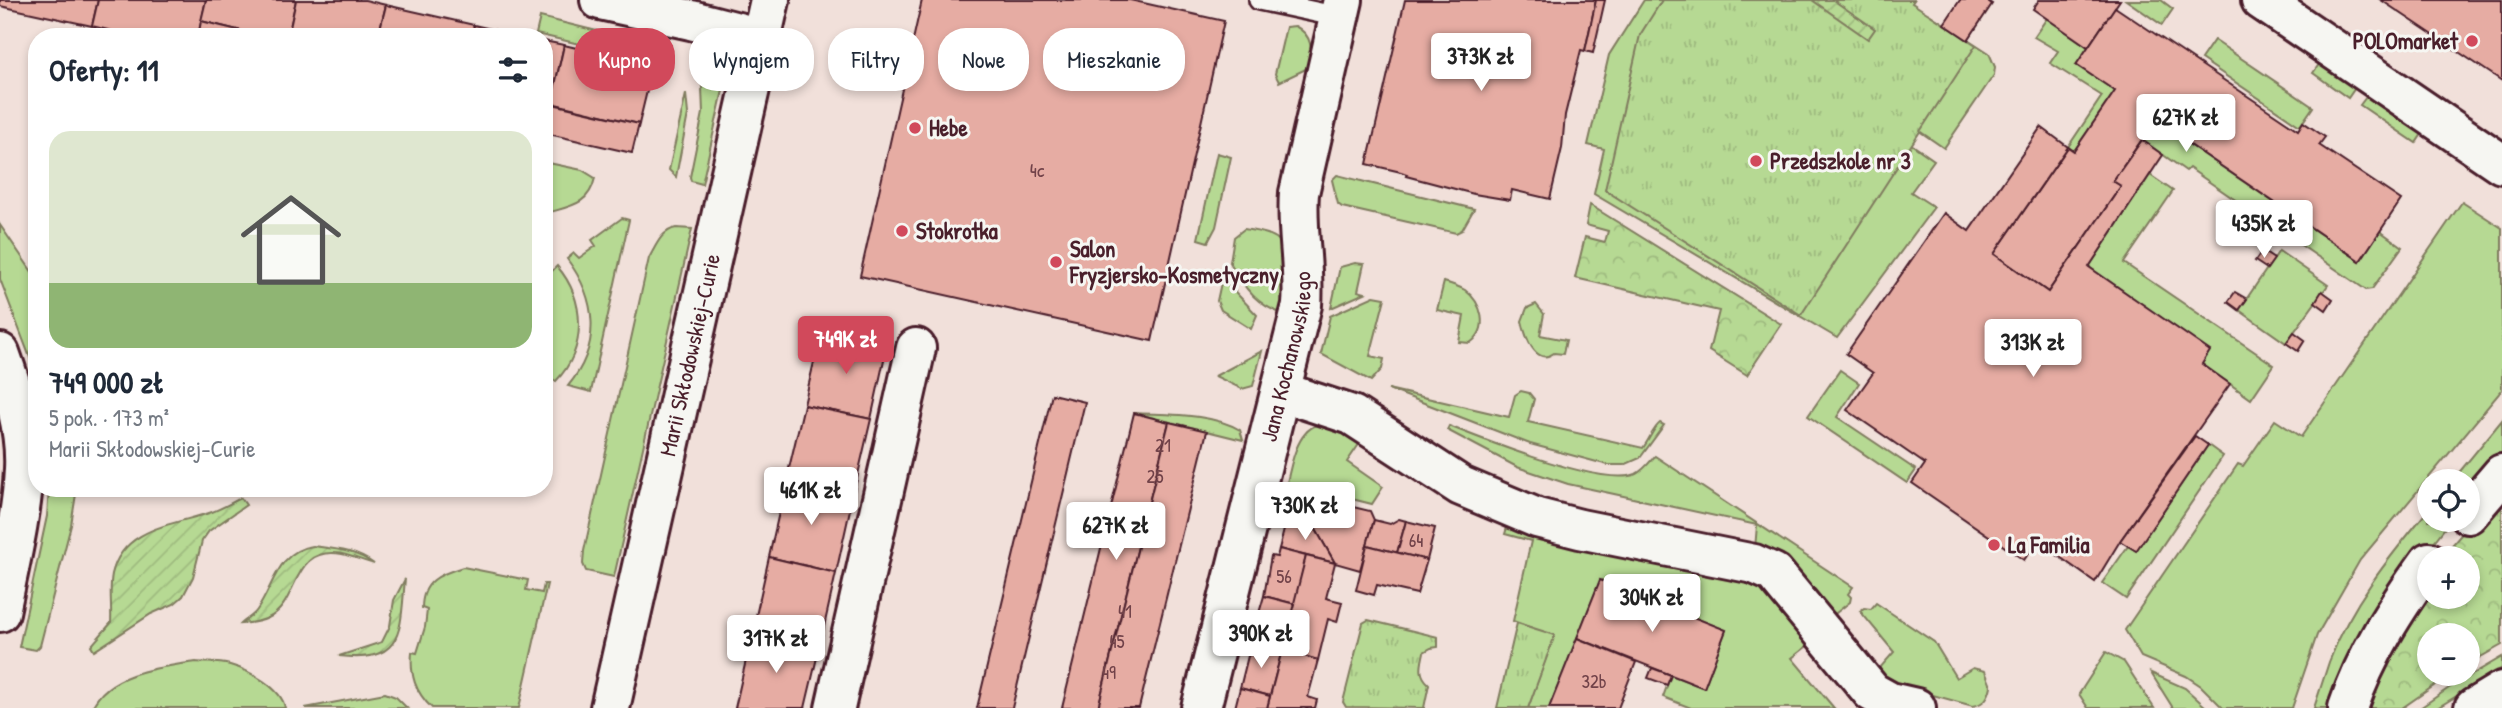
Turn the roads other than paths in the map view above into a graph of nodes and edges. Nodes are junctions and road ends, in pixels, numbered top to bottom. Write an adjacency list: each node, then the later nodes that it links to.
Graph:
1 (600, 0): 6 (street)
2 (770, 0): 7 (street, Marii Skłodowskiej-Curie)
3 (1259, 0): 5 (lane)
4 (2261, 0): 9 (street)
5 (1341, 9): 12 (street, Jana Kochanowskiego)
6 (722, 28)
7 (763, 28)
8 (749, 91): 20 (street, Marii Skłodowskiej-Curie)
9 (2502, 164)
10 (916, 348): 21 (street)
11 (0, 353): 18 (street)
12 (1282, 393): 22 (street, Jana Kochanowskiego); 23 (street)
13 (2502, 474): 14 (street)
14 (2480, 500)
15 (2453, 532): 16 (street)
16 (2442, 546)
17 (2417, 579): 24 (street)
18 (1, 599)
19 (2502, 691): 25 (street)
20 (610, 708)
21 (835, 708)
22 (1201, 708)
23 (1916, 708)
24 (2348, 708)
25 (2474, 708)

